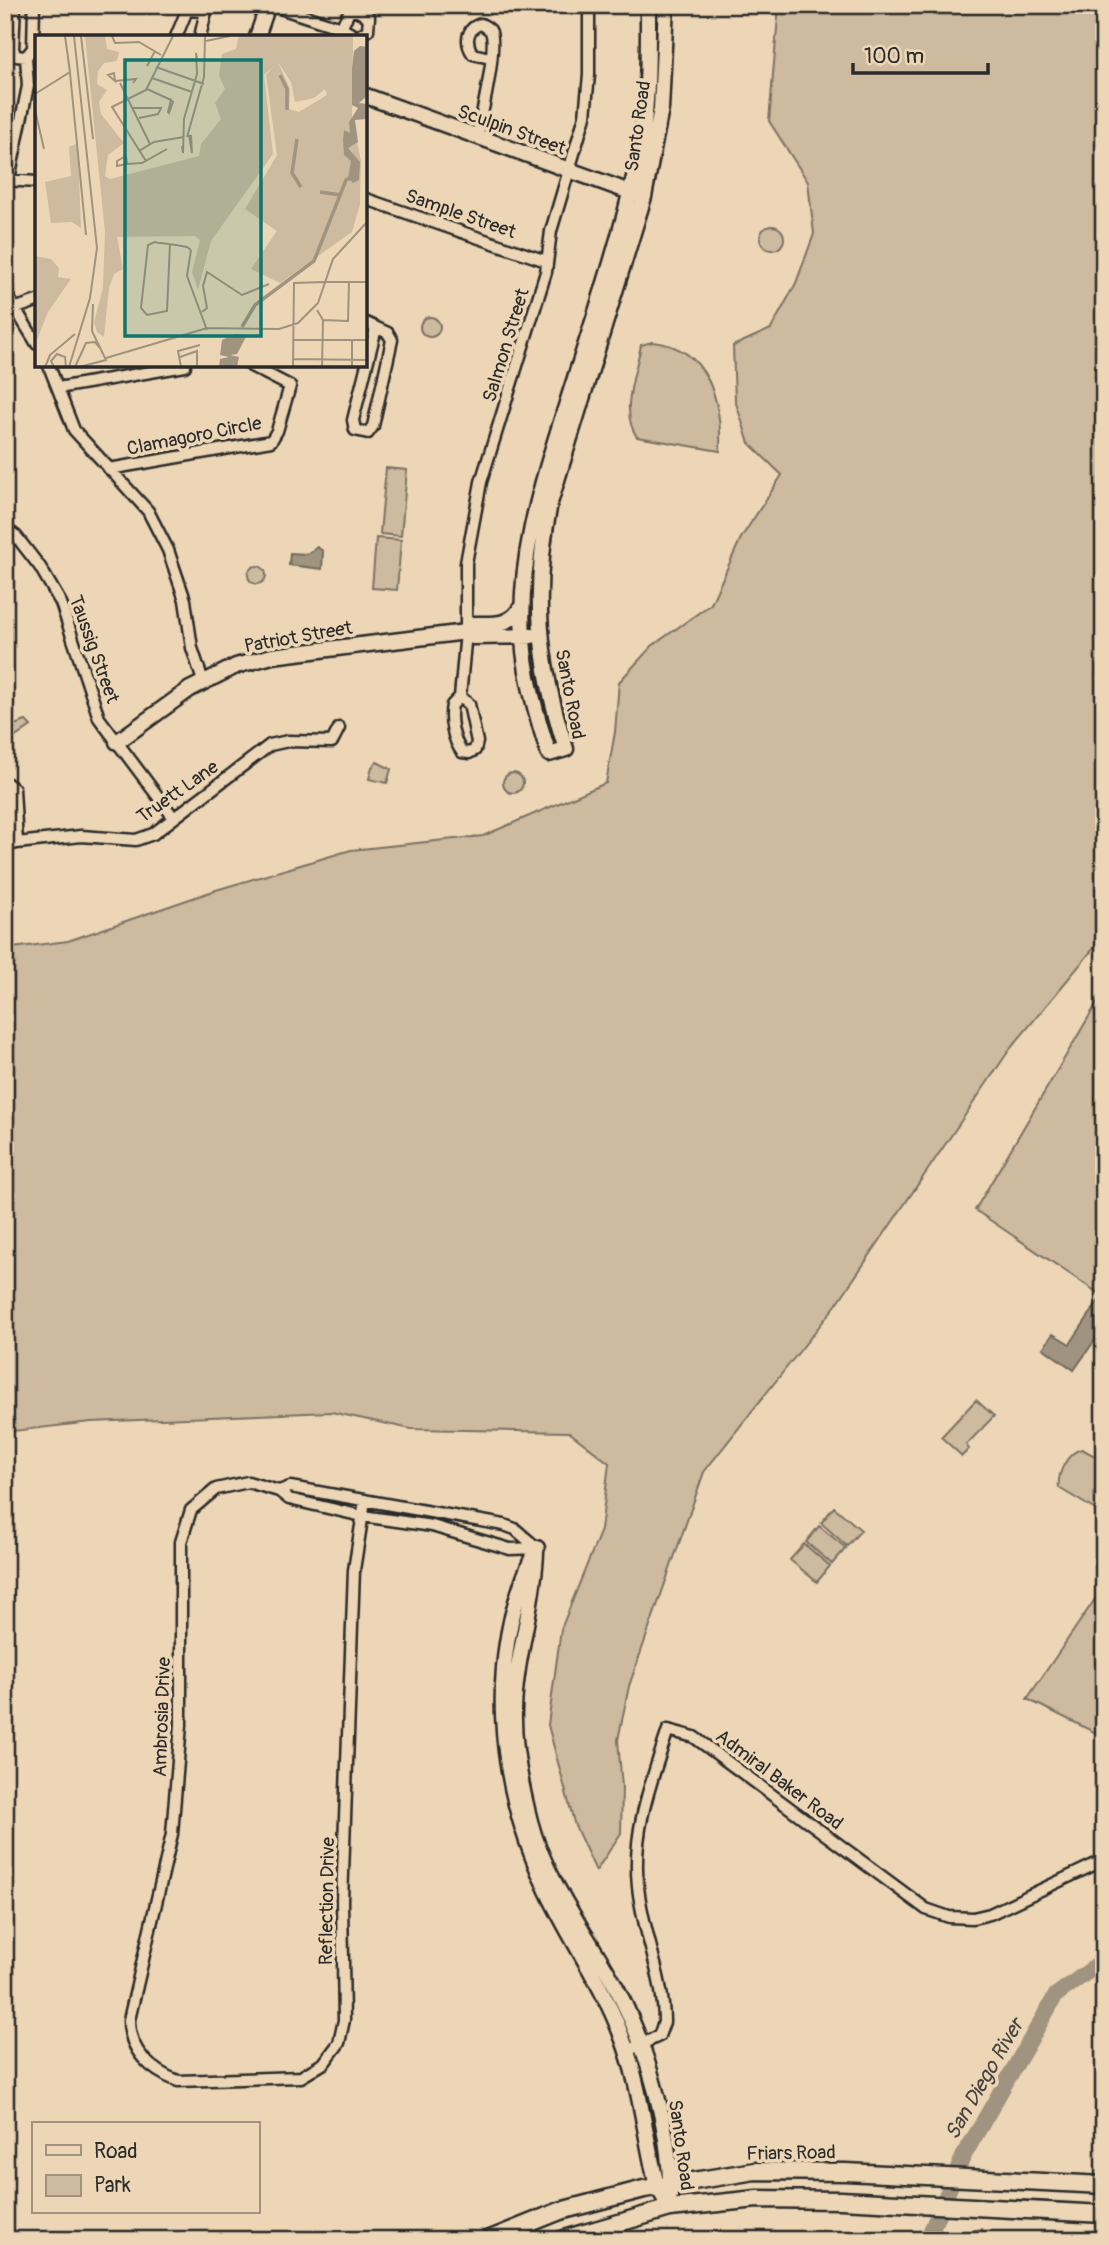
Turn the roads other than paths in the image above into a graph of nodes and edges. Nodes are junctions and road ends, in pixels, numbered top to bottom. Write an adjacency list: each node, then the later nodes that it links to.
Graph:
1 (15, 5): 12 (street)
2 (34, 5): 12 (street)
3 (269, 5): 8 (street); 11 (street)
4 (589, 5): 16 (street, Salmon Street)
5 (648, 5): 19 (street, Santo Road)
6 (666, 5): 20 (street, Santo Road)
7 (207, 8): 9 (street); 10 (street)
8 (341, 28)
9 (177, 35)
10 (201, 35)
11 (258, 35)
12 (26, 57): 17 (street)
13 (491, 58): 15 (street)
14 (368, 97): 15 (street, Sculpin Street)
15 (477, 136): 16 (street, Sculpin Street)
16 (571, 171): 19 (street, Sculpin Street); 22 (street, Salmon Street)
17 (7, 180): 18 (street)
18 (35, 181)
19 (630, 192): 20 (street, Sculpin Street); 35 (street, Santo Road)
20 (644, 198): 37 (street, Santo Road)
21 (368, 200): 22 (street, Sample Street)
22 (546, 261): 36 (street, Salmon Street)
23 (5, 292): 25 (street)
24 (35, 302): 25 (street)
25 (10, 310): 27 (street)
26 (371, 325): 31 (street)
27 (35, 341)
28 (50, 368): 32 (street)
29 (173, 368): 32 (street)
30 (255, 368): 33 (street, Clamagoro Circle)
31 (363, 368)
32 (58, 388): 33 (street)
33 (109, 469): 39 (street)
34 (5, 528): 42 (street, Taussig Street)
35 (522, 606): 36 (street, Patriot Street); 38 (street, Santo Road)
36 (466, 632): 38 (street, Patriot Street); 39 (street, Patriot Street); 40 (street, Salmon Street)
37 (541, 635): 38 (street, Patriot Street); 38 (street, Santo Road)
38 (523, 636)
39 (203, 681): 42 (street, Patriot Street)
40 (460, 697): 40 (street, Salmon Street)
41 (340, 728): 44 (street, Truett Lane)
42 (117, 742): 44 (street, Taussig Street)
43 (5, 782): 45 (street)
44 (174, 818): 45 (street, Truett Lane)
45 (17, 843): 46 (street, Truett Lane)
46 (5, 846)
47 (279, 1491): 48 (street, Ambrosia Drive); 49 (street, Ambrosia Drive); 52 (street, Ambrosia Drive)
48 (365, 1500): 49 (street, Reflection Drive); 50 (street, Ambrosia Drive)
49 (362, 1516): 50 (street, Ambrosia Drive); 52 (street, Reflection Drive)
50 (537, 1548): 53 (street, Santo Road); 54 (street, Santo Road)
51 (1104, 1860): 53 (street, Admiral Baker Road)
52 (130, 2021)
53 (643, 2046): 54 (street); 55 (street, Santo Road)
54 (627, 2051): 55 (street, Santo Road)
55 (664, 2185): 56 (main road, Friars Road); 57 (street, Santo Road); 59 (main road, Friars Road)
56 (1099, 2185)
57 (670, 2208): 58 (main road); 60 (main road)
58 (1095, 2213)
59 (488, 2240)
60 (561, 2240)

